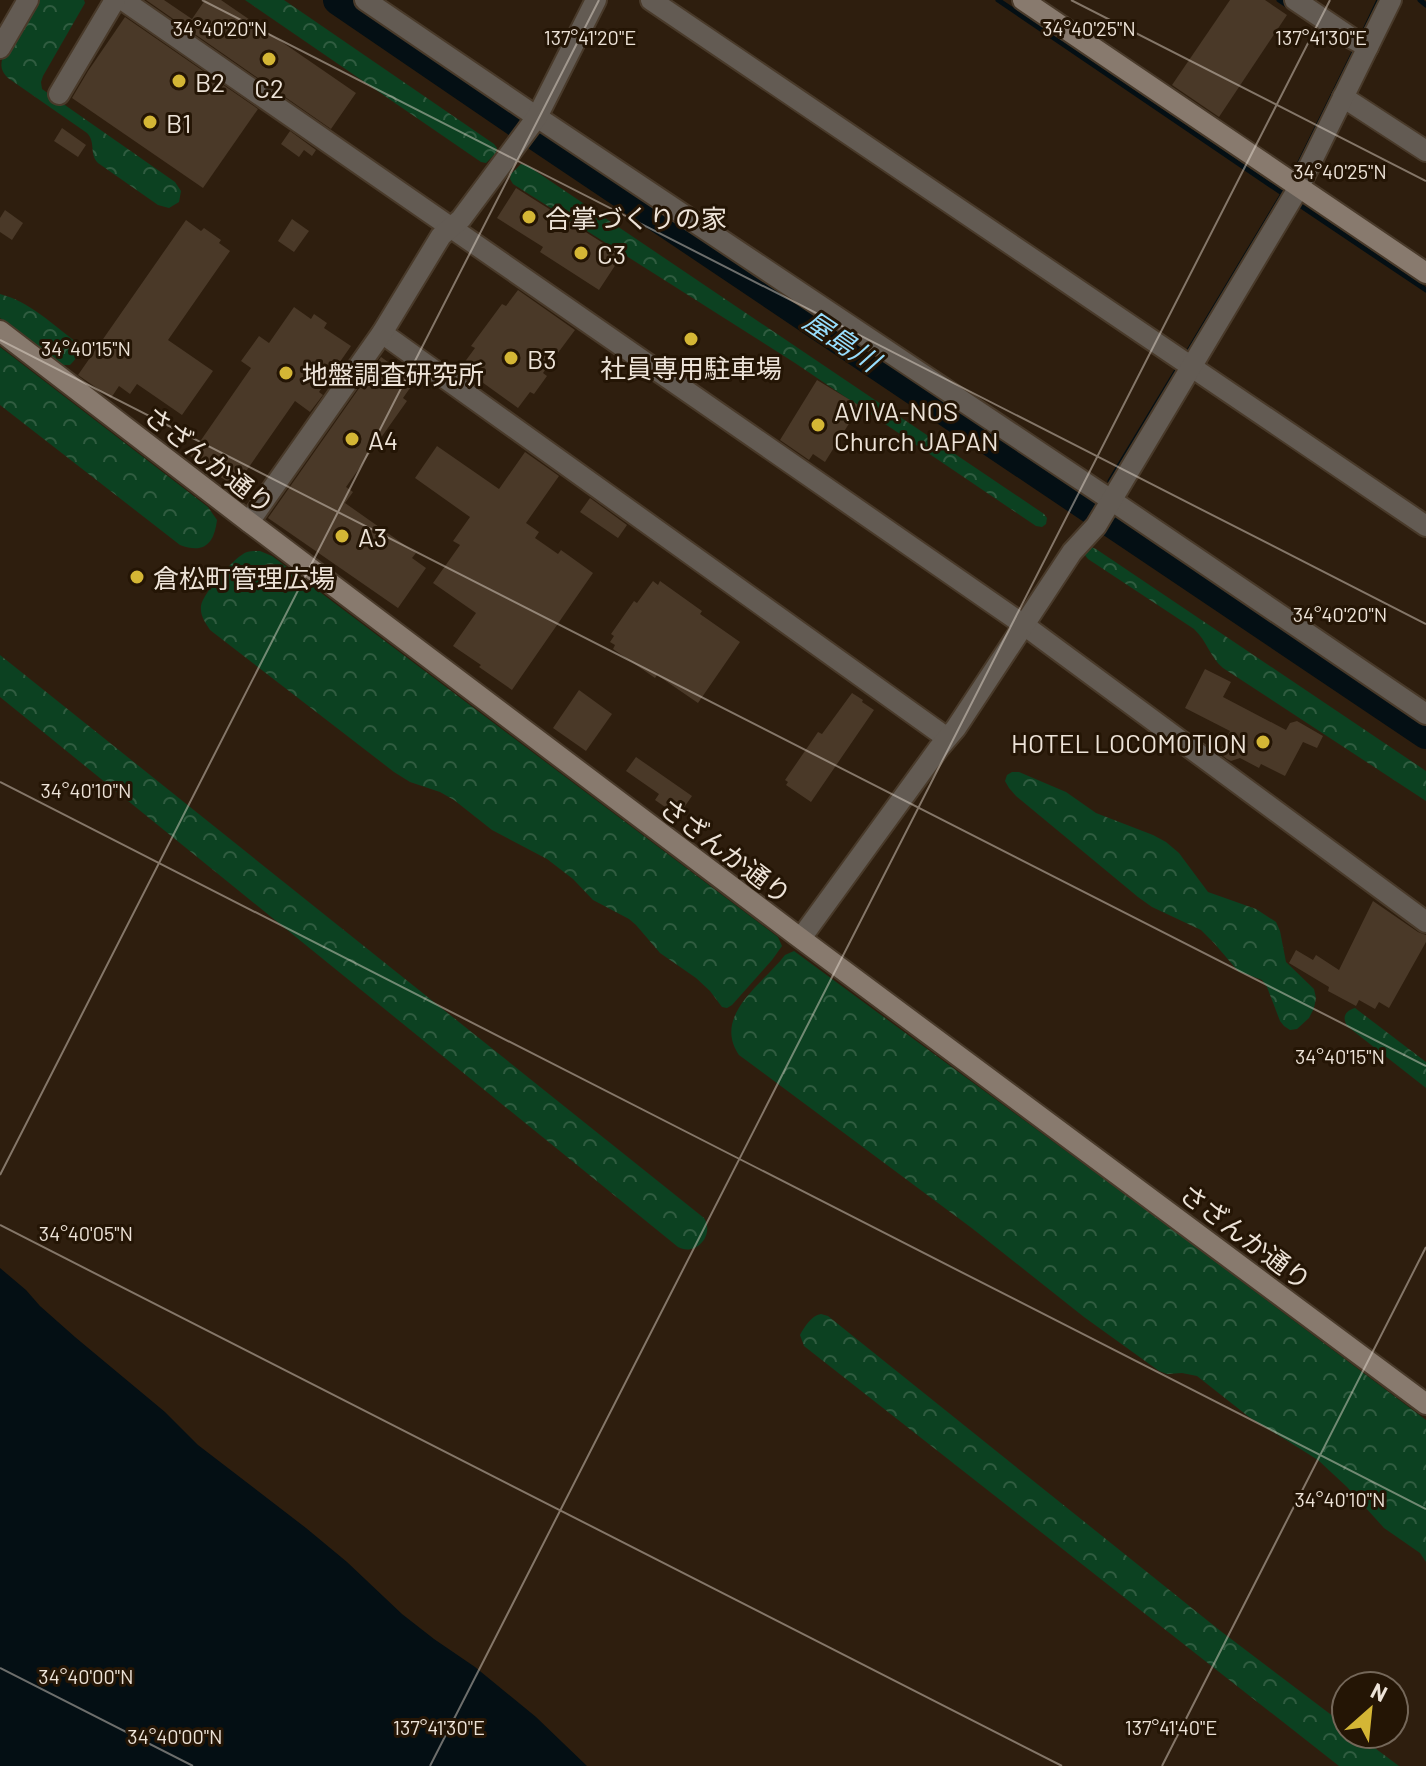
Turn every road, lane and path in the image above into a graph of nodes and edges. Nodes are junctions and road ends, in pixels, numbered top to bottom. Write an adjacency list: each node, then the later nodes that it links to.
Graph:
1 (28, 0): 11 (street)
2 (115, 0): 12 (street)
3 (123, 0): 17 (street)
4 (365, 0): 14 (street)
5 (596, 0): 14 (street)
6 (651, 0): 21 (street)
7 (1023, 0): 16 (street)
8 (1295, 0): 10 (street)
9 (1391, 0): 10 (street)
10 (1368, 47): 13 (street)
11 (0, 48)
12 (59, 94)
13 (1343, 97): 15 (street); 16 (street)
14 (536, 119): 17 (street); 22 (street)
15 (1426, 151)
16 (1299, 187): 18 (street); 21 (street)
17 (451, 228): 20 (street); 25 (street)
18 (1426, 273)
19 (0, 331): 23 (street, さざんか通り)
20 (382, 333): 23 (street); 27 (street)
21 (1191, 367): 22 (street); 24 (street)
22 (1110, 503): 25 (street); 26 (street)
23 (249, 522): 29 (street, さざんか通り)
24 (1426, 526)
25 (1024, 625): 27 (street); 28 (street)
26 (1426, 714)
27 (947, 738): 29 (street)
28 (1426, 922)
29 (801, 938): 30 (street, さざんか通り)
30 (1426, 1404)

